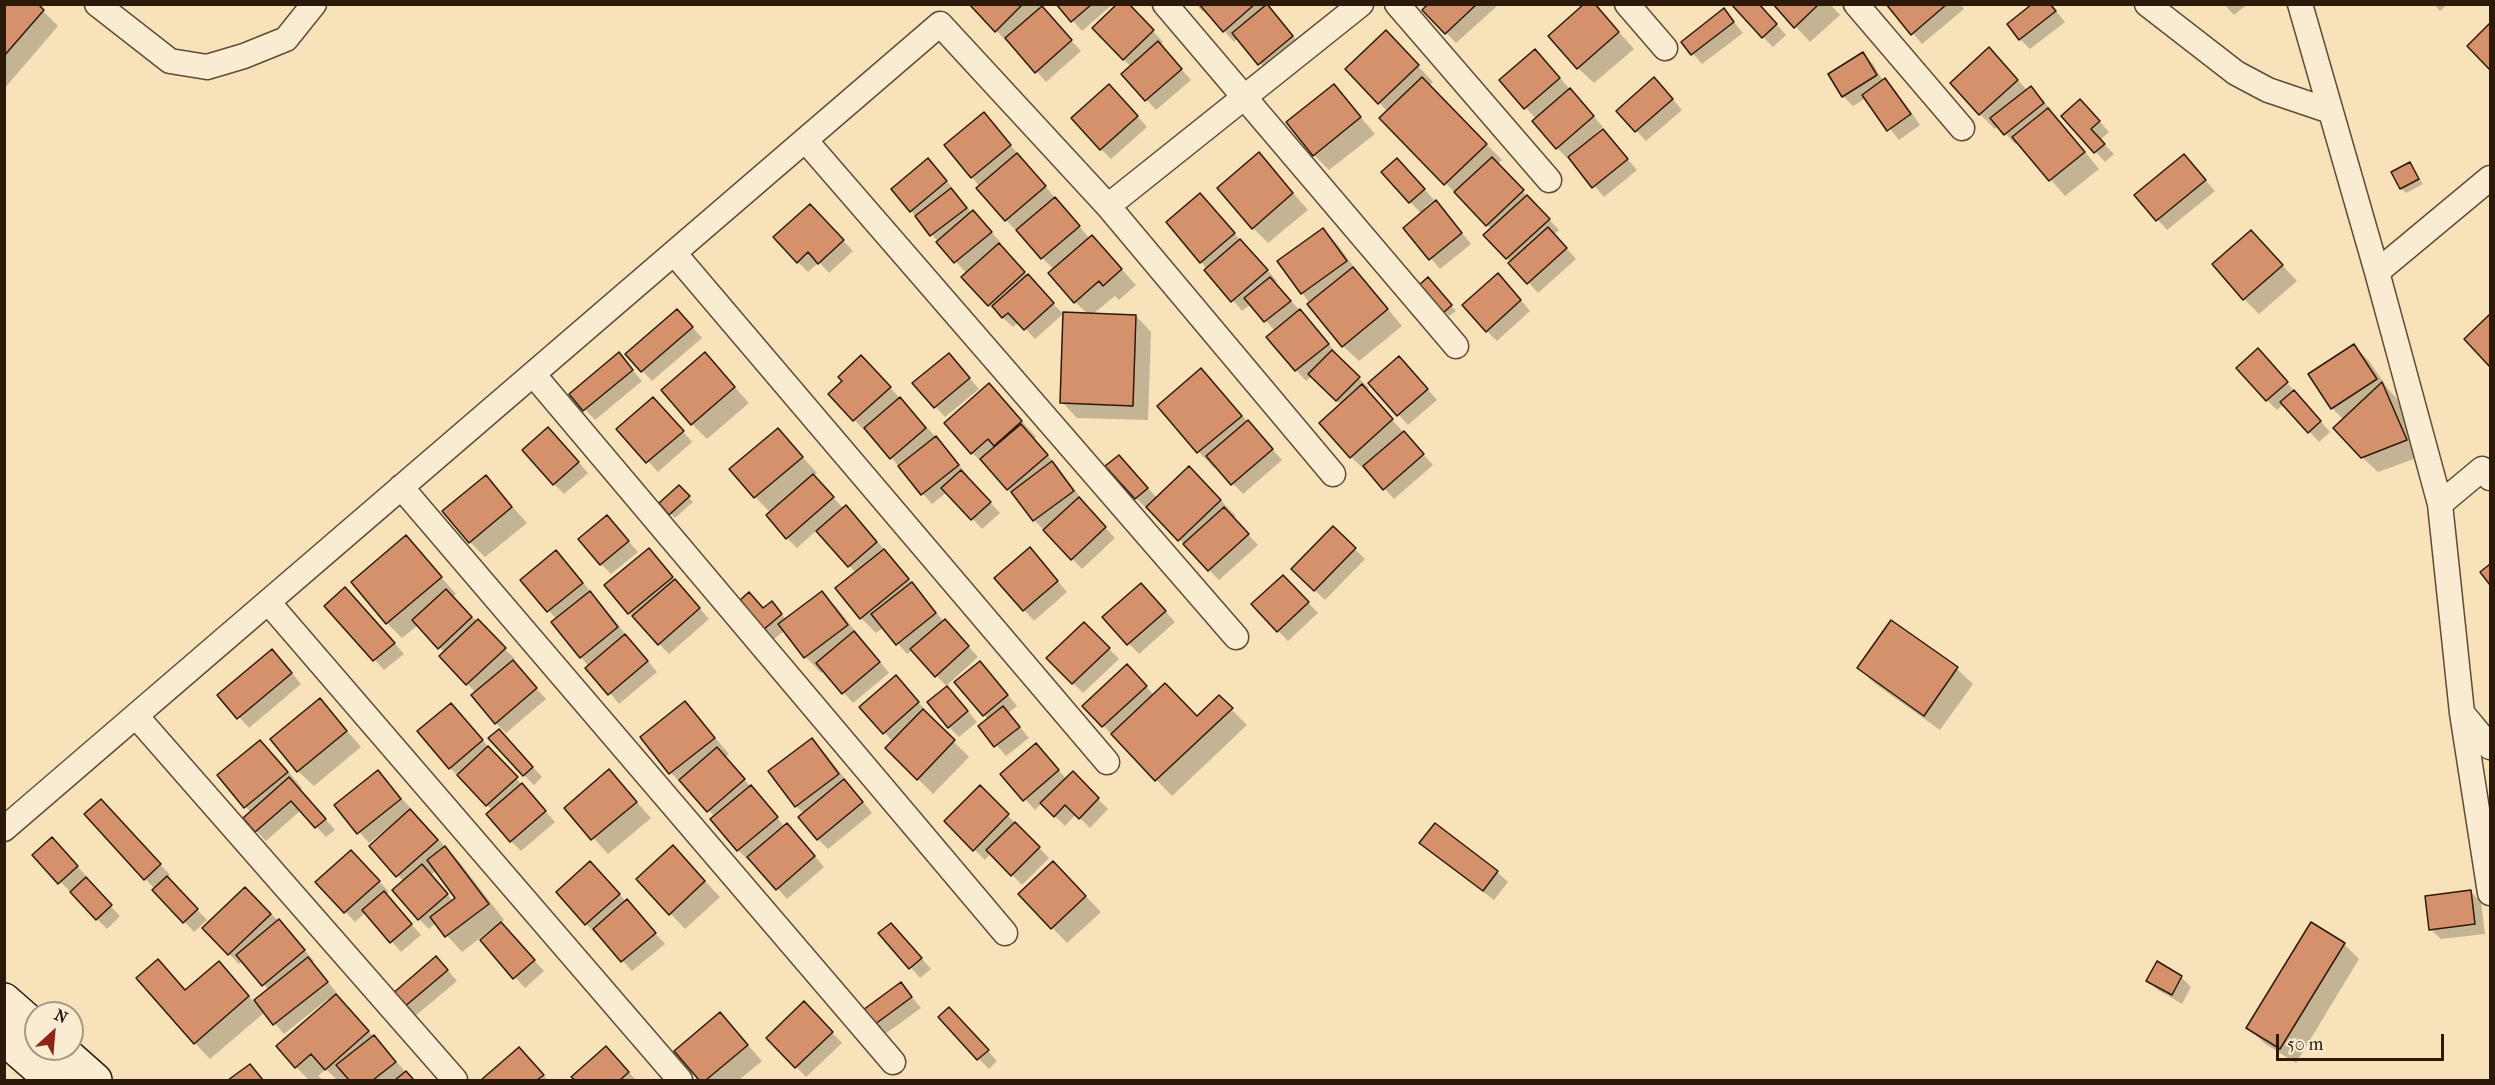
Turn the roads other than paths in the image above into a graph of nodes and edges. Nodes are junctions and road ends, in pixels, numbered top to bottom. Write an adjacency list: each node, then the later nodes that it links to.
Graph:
1 (97, 4): 2 (street)
2 (314, 4)
3 (1165, 4): 11 (street)
4 (1361, 4): 11 (street)
5 (1397, 4): 16 (street)
6 (1627, 4): 10 (street)
7 (1856, 4): 13 (street)
8 (2146, 4): 12 (street)
9 (2300, 4): 12 (street)
10 (1665, 48)
11 (1244, 98): 17 (street); 20 (street)
12 (2330, 111): 19 (street)
13 (1962, 128)
14 (806, 140): 17 (street); 18 (street); 27 (street)
15 (2490, 178): 19 (street)
16 (1549, 180)
17 (1108, 206): 22 (street)
18 (674, 253): 21 (street); 31 (street)
19 (2377, 272): 25 (street)
20 (1456, 346)
21 (533, 374): 24 (street); 34 (street)
22 (1333, 474)
23 (2490, 478): 25 (street)
24 (401, 487): 26 (street); 39 (street)
25 (2440, 504): 28 (street)
26 (268, 602): 29 (street); 43 (street)
27 (1236, 637)
28 (2462, 713): 30 (street); 33 (street)
29 (136, 716): 32 (street); 42 (street)
30 (2490, 747)
31 (1107, 762)
32 (4, 828)
33 (2490, 893)
34 (1005, 933)
35 (4, 1000): 36 (main road)
36 (24, 1018)
37 (4, 1038): 40 (main road)
38 (74, 1061): 41 (main road)
39 (893, 1062)
40 (52, 1080)
41 (95, 1080)
42 (455, 1080)
43 (680, 1080)

